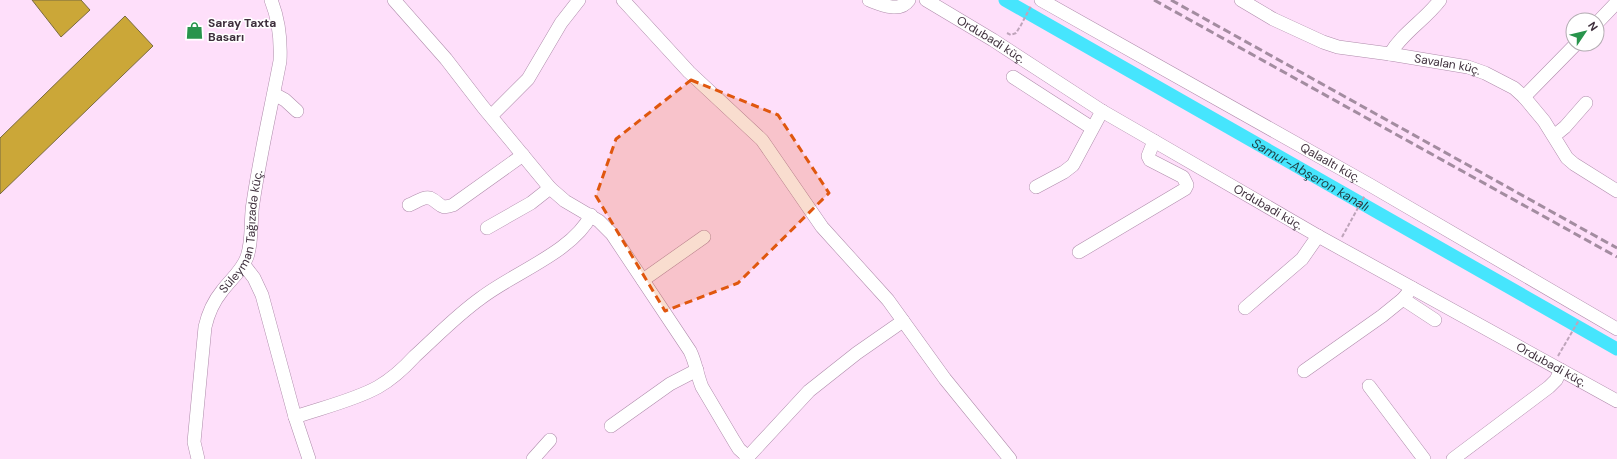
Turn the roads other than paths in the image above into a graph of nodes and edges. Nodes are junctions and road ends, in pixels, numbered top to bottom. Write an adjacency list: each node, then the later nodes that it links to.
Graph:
1 (271, 0): 16 (street, Süleyman Tağızadə küç.)
2 (394, 0): 21 (street)
3 (579, 0): 21 (street)
4 (623, 0): 41 (street)
5 (870, 0): 6 (street)
6 (909, 0)
7 (926, 0): 20 (street, Ordubadi küç.)
8 (1041, 0): 42 (street, Qalaaltı küç.)
9 (1241, 0): 14 (street, Savalan küç.)
10 (1440, 0): 14 (street)
11 (1617, 2): 12 (street)
12 (1605, 15)
13 (1568, 52): 17 (street)
14 (1390, 54): 17 (street, Savalan küç.)
15 (1013, 77): 22 (street)
16 (274, 94): 19 (street); 35 (street, Süleyman Tağızadə küç.)
17 (1524, 97): 23 (street, Savalan küç.)
18 (1586, 102): 23 (street)
19 (296, 111)
20 (1102, 111): 22 (street); 24 (street, Ordubadi küç.)
21 (491, 116): 25 (street)
22 (1092, 128): 26 (street)
23 (1554, 136): 28 (street, Savalan küç.)
24 (1154, 141): 32 (street, Ordubadi küç.); 34 (street)
25 (523, 155): 27 (street); 29 (street)
26 (1036, 186)
27 (550, 188): 30 (street); 31 (street)
28 (1617, 191)
29 (409, 205)
30 (591, 215): 36 (street); 48 (street)
31 (486, 228)
32 (1318, 236): 37 (street, Ordubadi küç.); 39 (street)
33 (704, 237): 36 (street)
34 (1079, 252)
35 (244, 265): 48 (street); 52 (street, Süleyman Tağızadə küç.)
36 (644, 280): 44 (street)
37 (1412, 288): 38 (street); 43 (street, Ordubadi küç.)
38 (1403, 299): 40 (street); 45 (street)
39 (1245, 308)
40 (1435, 320)
41 (903, 321): 51 (street); 55 (street)
42 (1617, 329)
43 (1556, 368): 47 (street, Ordubadi küç.); 57 (street)
44 (697, 370): 49 (street); 51 (street)
45 (1304, 371)
46 (1369, 386): 56 (street)
47 (1617, 401)
48 (296, 417): 53 (street)
49 (611, 426)
50 (550, 440): 54 (street)
51 (747, 458)
52 (198, 459)
53 (309, 459)
54 (533, 459)
55 (1010, 459)
56 (1424, 459)
57 (1453, 459)

